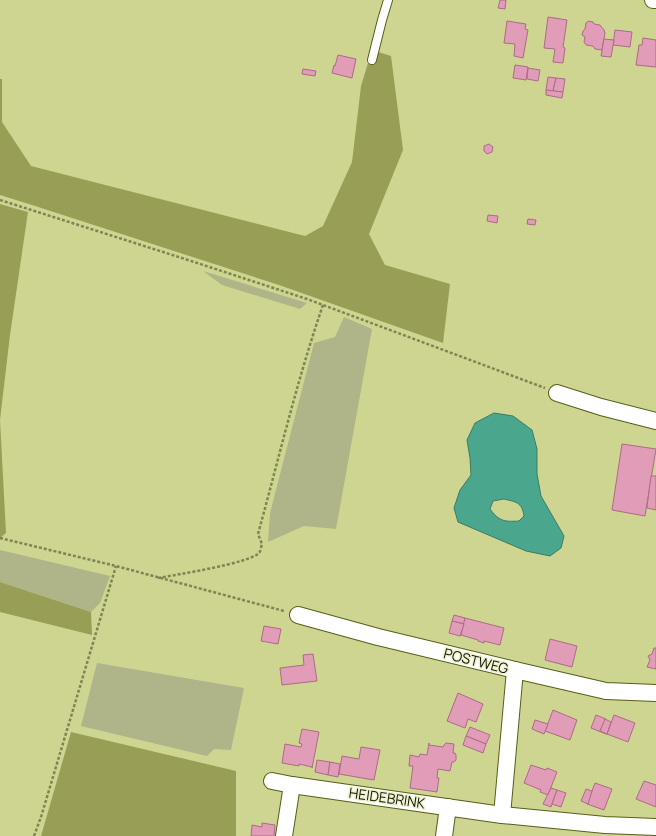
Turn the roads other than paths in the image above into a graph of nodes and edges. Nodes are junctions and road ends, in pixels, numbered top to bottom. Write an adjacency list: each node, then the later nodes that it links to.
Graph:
1 (388, 0): 2 (lane)
2 (372, 60)
3 (557, 393): 4 (street)
4 (656, 421)
5 (298, 615): 6 (street, POSTWEG)
6 (515, 670): 7 (street, POSTWEG); 11 (street)
7 (656, 693)
8 (272, 782): 9 (street, HEIDEBRINK)
9 (292, 785): 10 (street, HEIDEBRINK); 14 (street)
10 (448, 807): 11 (street, HEIDEBRINK); 15 (street)
11 (502, 814): 13 (street, HEIDEBRINK)
12 (656, 827): 13 (street, HEIDEBRINK)
13 (601, 830)
14 (284, 836)
15 (444, 836)

